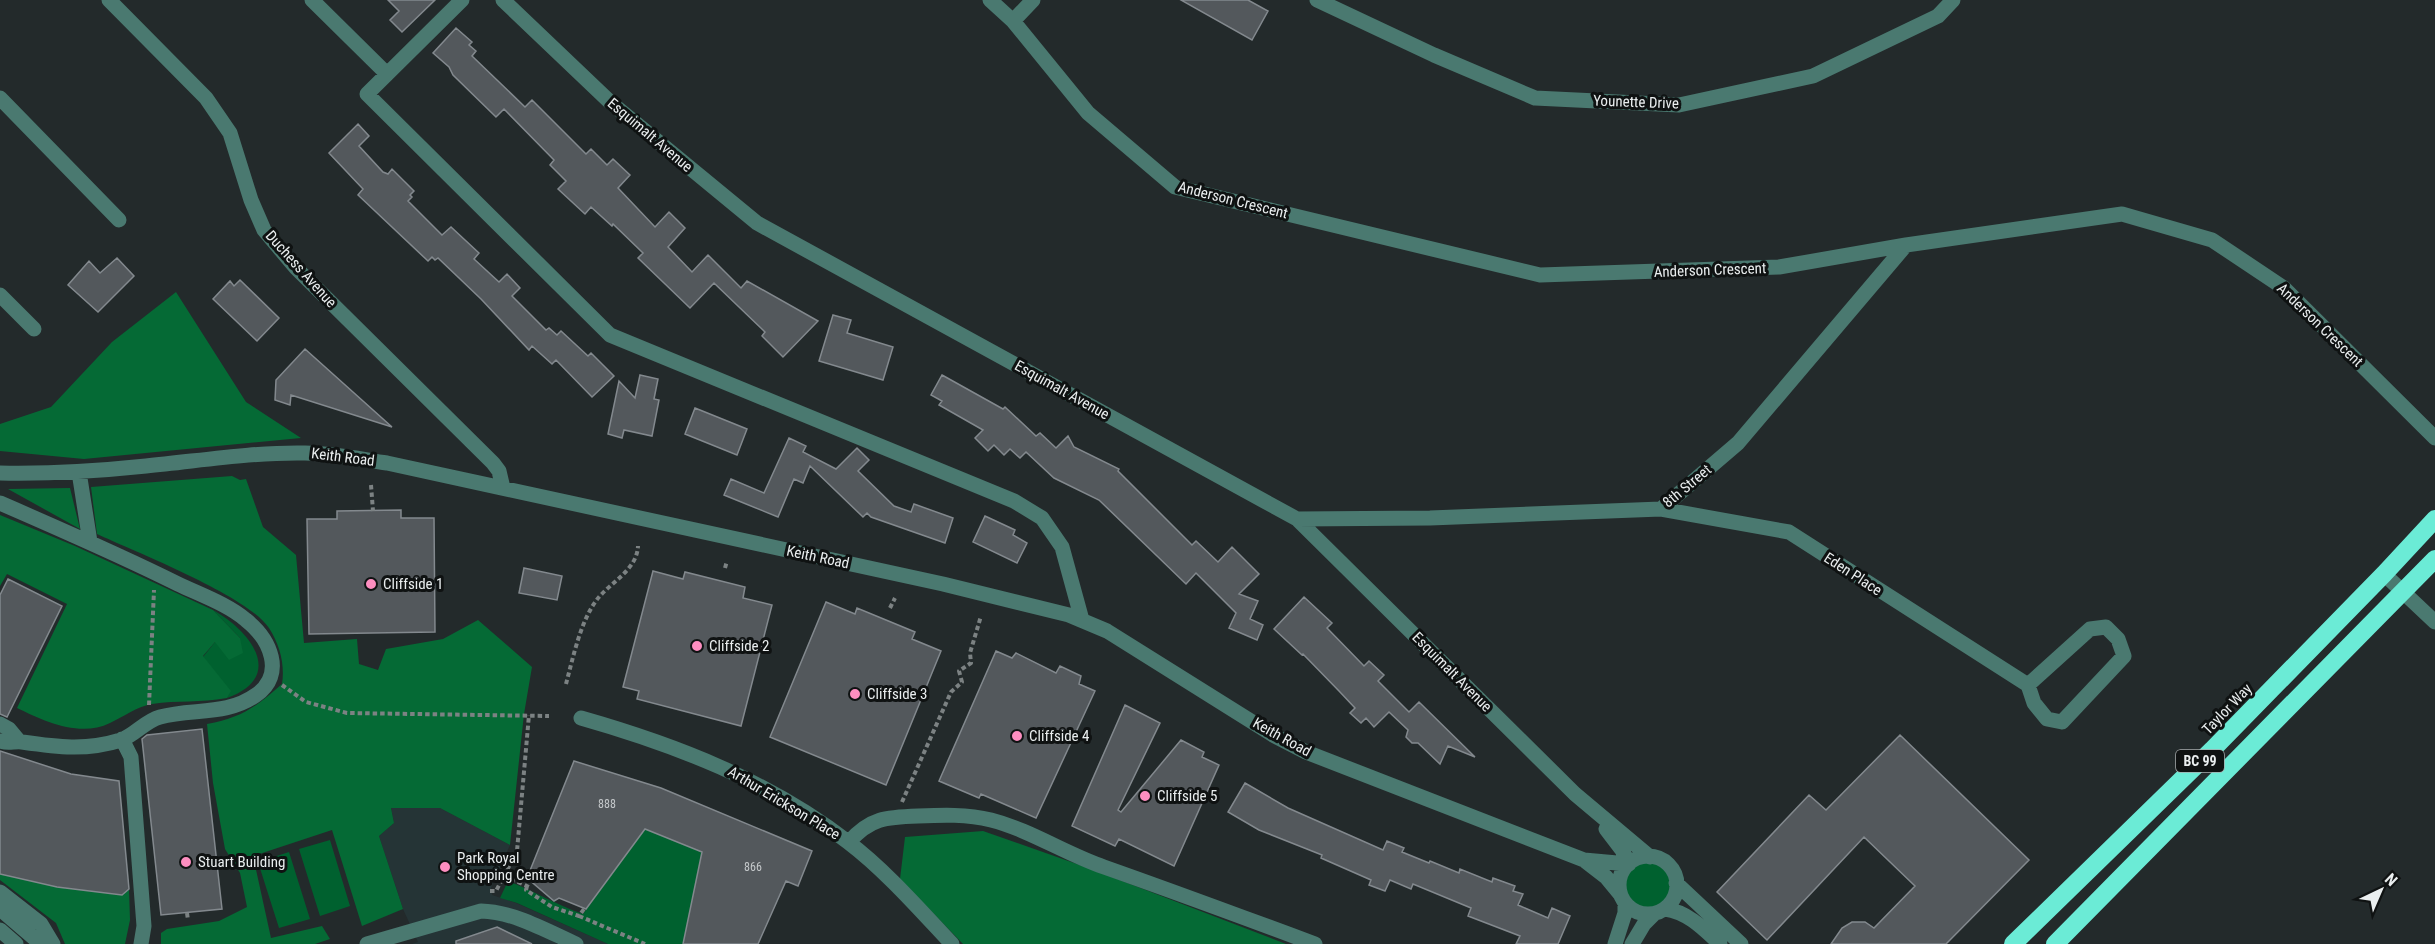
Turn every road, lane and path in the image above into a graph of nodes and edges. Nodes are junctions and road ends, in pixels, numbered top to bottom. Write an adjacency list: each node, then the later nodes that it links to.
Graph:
1 (109, 0): 20 (street, Duchess Avenue)
2 (312, 0): 10 (street)
3 (462, 0): 10 (street)
4 (503, 0): 24 (street, Esquimalt Avenue)
5 (990, 0): 9 (street, Anderson Crescent)
6 (1034, 0): 9 (street)
7 (1317, 0): 8 (street, Younette Drive)
8 (1953, 0)
9 (1013, 21): 13 (street, Anderson Crescent)
10 (387, 74): 37 (street)
11 (0, 98): 12 (street)
12 (119, 220)
13 (1906, 245): 16 (street, Anderson Crescent); 22 (street, 8th Street)
14 (0, 295): 15 (street)
15 (34, 329)
16 (2435, 438)
17 (79, 472): 18 (street, Keith Road); 20 (street, Keith Road); 26 (street)
18 (0, 473)
19 (371, 485): 23 (path)
20 (503, 488): 37 (street, Keith Road)
21 (0, 503): 26 (street)
22 (1661, 509): 24 (street, 8th Street); 41 (street, Eden Place)
23 (373, 511)
24 (1297, 519): 50 (street, Esquimalt Avenue)
25 (2435, 519): 32 (highway, Taylor Way / BC 99)
26 (90, 542): 31 (street)
27 (638, 546): 40 (path)
28 (2435, 559): 33 (highway, BC 99)
29 (727, 561): 30 (path)
30 (725, 568)
31 (155, 572): 39 (street); 42 (path)
32 (2384, 574): 33 (street); 84 (highway, Taylor Way / BC 99)
33 (2403, 592): 38 (street); 85 (highway, BC 99)
34 (895, 598): 35 (path)
35 (890, 608)
36 (981, 616): 51 (path)
37 (1082, 620): 54 (street, Keith Road)
38 (2435, 622)
39 (271, 679): 43 (path); 47 (street)
40 (566, 684)
41 (2028, 685): 41 (street)
42 (148, 706)
43 (529, 715): 44 (path); 56 (path)
44 (549, 716)
45 (581, 718): 52 (street, Arthur Erickson Place)
46 (0, 724): 49 (street)
47 (122, 739): 49 (street); 74 (street)
48 (0, 741): 49 (street)
49 (19, 741)
50 (1595, 812): 53 (street, Esquimalt Avenue); 55 (street, Esquimalt Avenue)
51 (896, 817): 52 (street); 79 (street)
52 (849, 842): 78 (street, Arthur Erickson Place)
53 (1650, 856): 55 (street); 58 (street)
54 (1584, 860): 55 (street, Keith Road); 62 (street, Keith Road)
55 (1628, 864): 62 (street)
56 (504, 876): 59 (path); 60 (path)
57 (530, 880): 59 (path)
58 (1676, 883): 65 (street); 83 (street)
59 (527, 886): 67 (path)
60 (490, 891)
61 (0, 892): 73 (street)
62 (1623, 899): 65 (street); 80 (street)
63 (0, 909): 72 (street)
64 (584, 909): 67 (path)
65 (1660, 911): 81 (street); 82 (street)
66 (187, 913): 68 (path)
67 (579, 916): 77 (path)
68 (188, 920)
69 (0, 930): 71 (street)
70 (393, 940): 75 (street); 76 (street)
71 (16, 944)
72 (41, 944)
73 (53, 944)
74 (141, 944)
75 (367, 944)
76 (576, 944)
77 (645, 944)
78 (952, 944)
79 (1315, 944)
80 (1615, 944)
81 (1632, 944)
82 (1720, 944)
83 (1741, 944)
84 (2013, 944)
85 (2055, 944)

